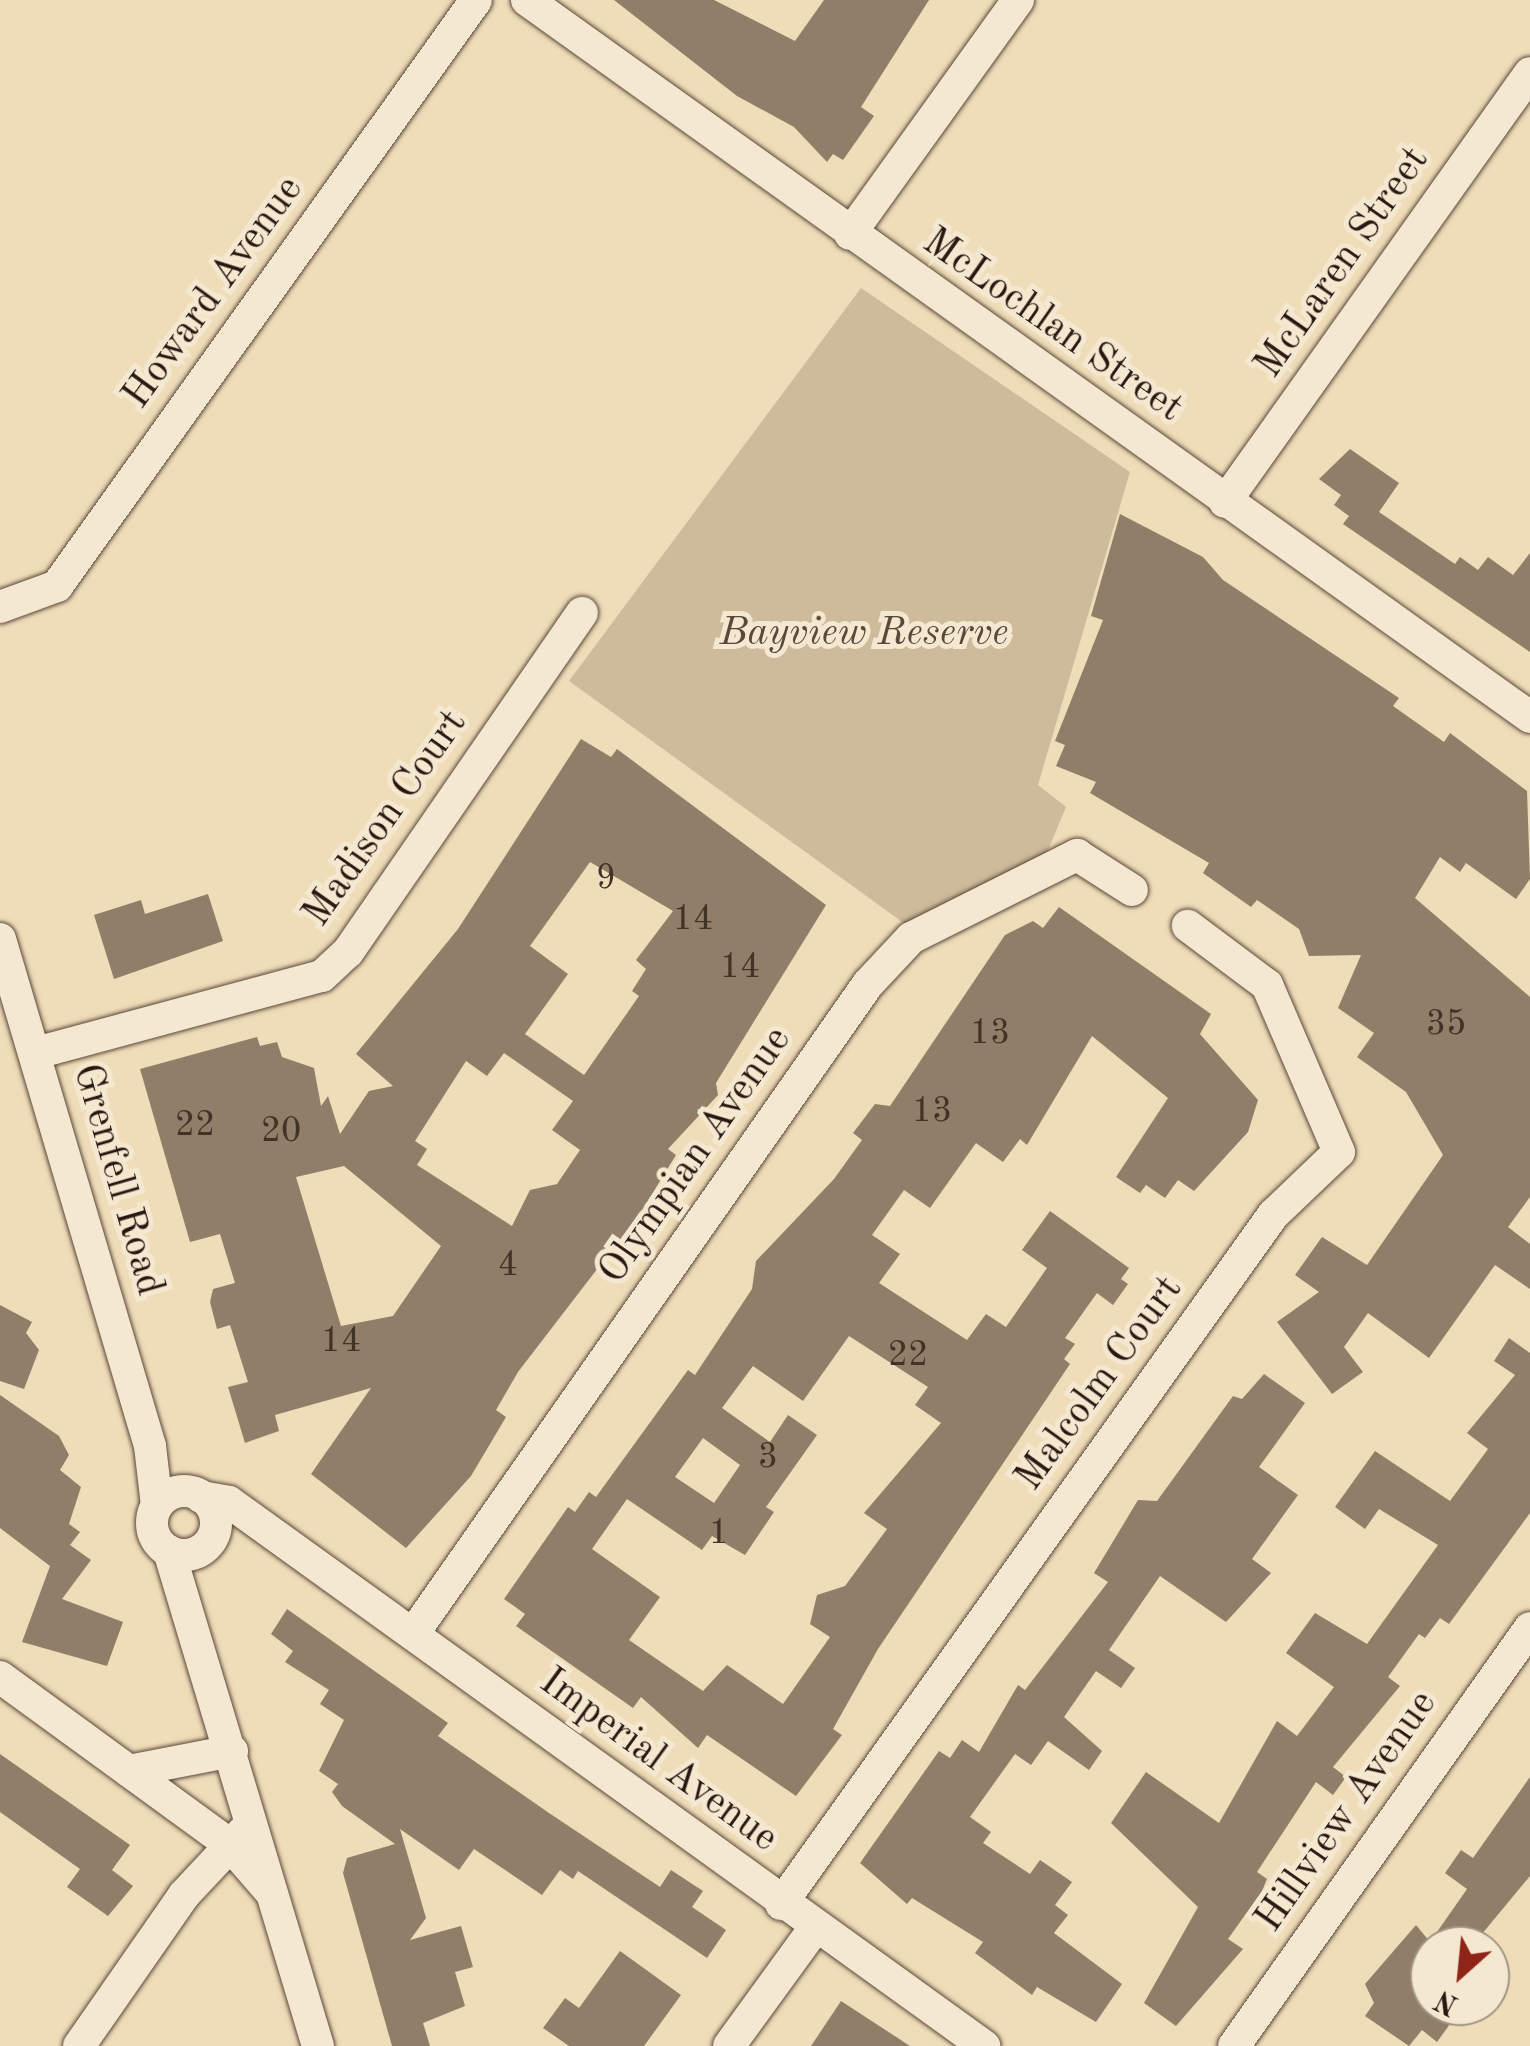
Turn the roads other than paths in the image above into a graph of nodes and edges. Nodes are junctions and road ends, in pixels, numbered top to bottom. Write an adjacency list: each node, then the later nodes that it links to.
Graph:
1 (476, 0): 2 (street); 8 (street, Howard Avenue)
2 (511, 0)
3 (527, 0): 6 (street, McLochlan Street)
4 (1018, 0): 6 (street)
5 (1530, 73): 7 (street, McLaren Street)
6 (850, 234): 7 (street, McLochlan Street)
7 (1226, 502): 10 (street, McLochlan Street)
8 (0, 607)
9 (582, 613): 14 (street, Madison Court)
10 (1530, 717)
11 (1132, 890): 23 (street, Olympian Avenue)
12 (1188, 926): 28 (street, Malcolm Court)
13 (0, 939): 14 (street, Grenfell Road)
14 (36, 1053): 15 (street, Grenfell Road)
15 (150, 1446): 16 (street, Grenfell Road); 17 (street, Grenfell Road)
16 (199, 1496): 17 (street); 18 (street, Imperial Avenue); 19 (street, Grenfell Road)
17 (157, 1506): 20 (street, Grenfell Road)
18 (283, 1541): 19 (street); 23 (street, Imperial Avenue)
19 (207, 1544): 20 (street); 21 (street, Grenfell Road)
20 (169, 1551): 21 (street, Grenfell Road)
21 (191, 1614): 25 (street, Grenfell Road)
22 (1530, 1628): 34 (street, Hillview Avenue)
23 (414, 1634): 28 (street, Imperial Avenue)
24 (0, 1676): 26 (street)
25 (232, 1752): 26 (street); 27 (street, Grenfell Road)
26 (129, 1771): 27 (street)
27 (242, 1834): 30 (street); 31 (street)
28 (781, 1904): 29 (street, Imperial Avenue)
29 (814, 1929): 32 (street); 33 (street, Imperial Avenue)
30 (79, 2046)
31 (318, 2046)
32 (729, 2046)
33 (984, 2046)
34 (1234, 2046)

